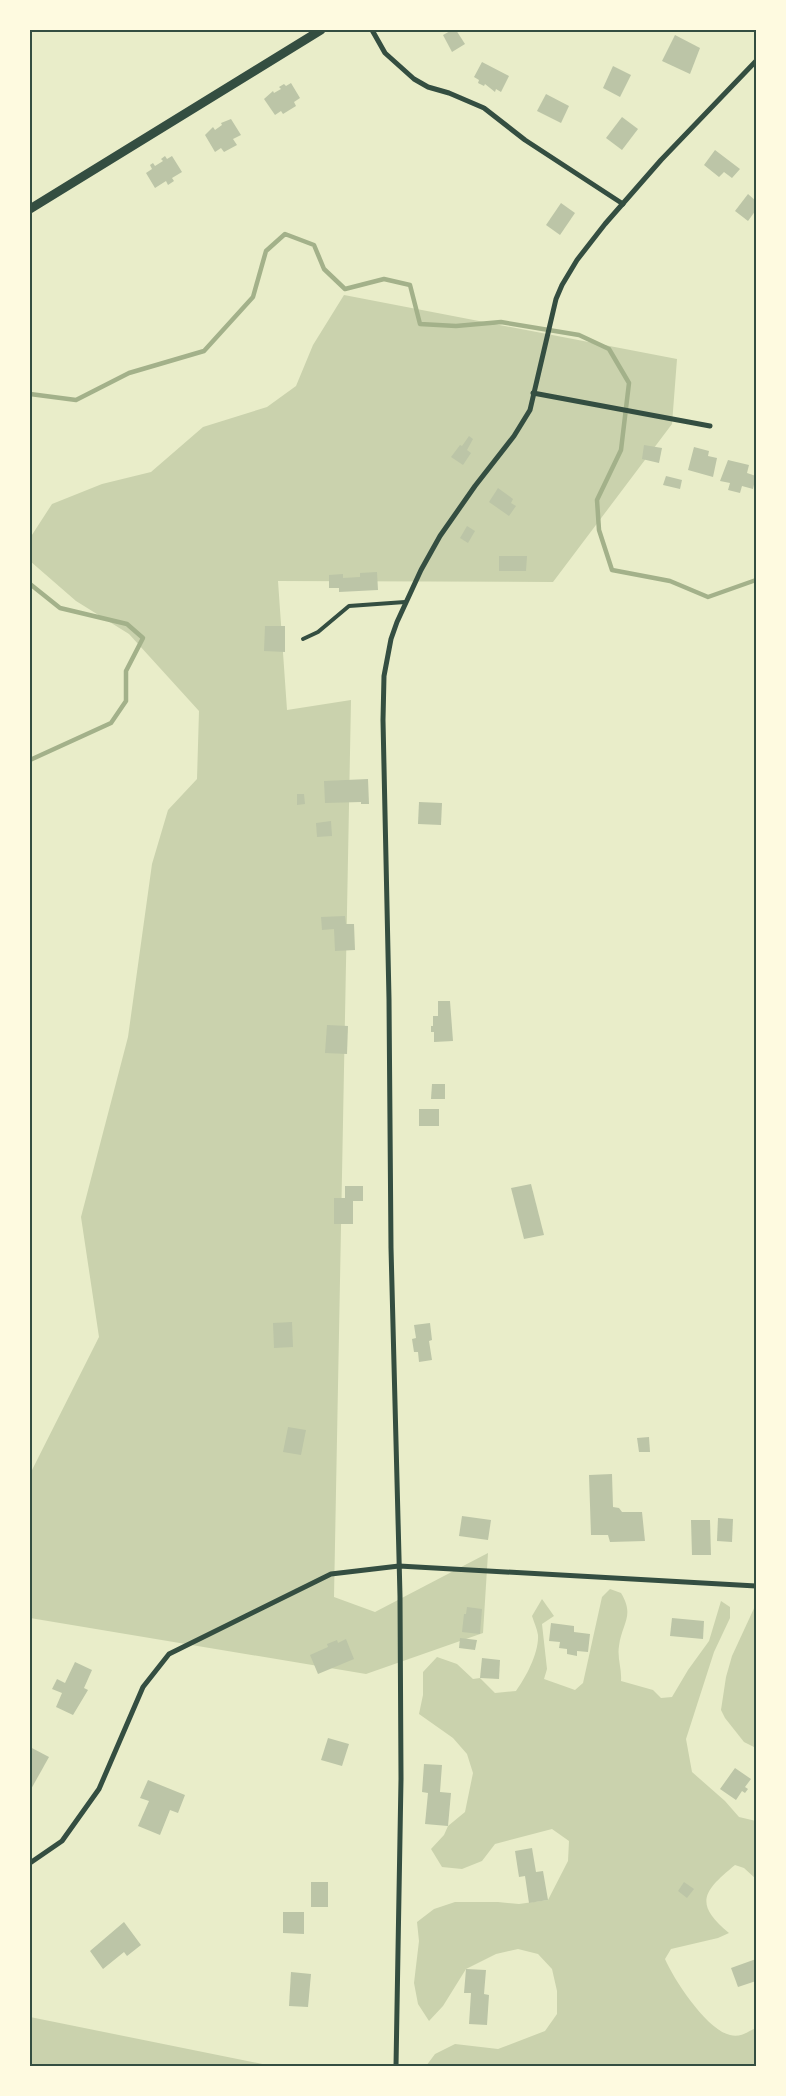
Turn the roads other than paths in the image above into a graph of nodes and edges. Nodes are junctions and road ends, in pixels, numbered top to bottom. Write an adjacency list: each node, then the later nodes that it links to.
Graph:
1 (321, 30): 5 (street)
2 (372, 30): 4 (street)
3 (756, 61): 4 (street)
4 (623, 204): 6 (street)
5 (30, 209)
6 (533, 393): 7 (street); 8 (street)
7 (710, 426)
8 (405, 602): 9 (lane); 10 (street)
9 (303, 639)
10 (399, 1566): 11 (street); 12 (street); 13 (street)
11 (756, 1586)
12 (30, 1863)
13 (396, 2066)

